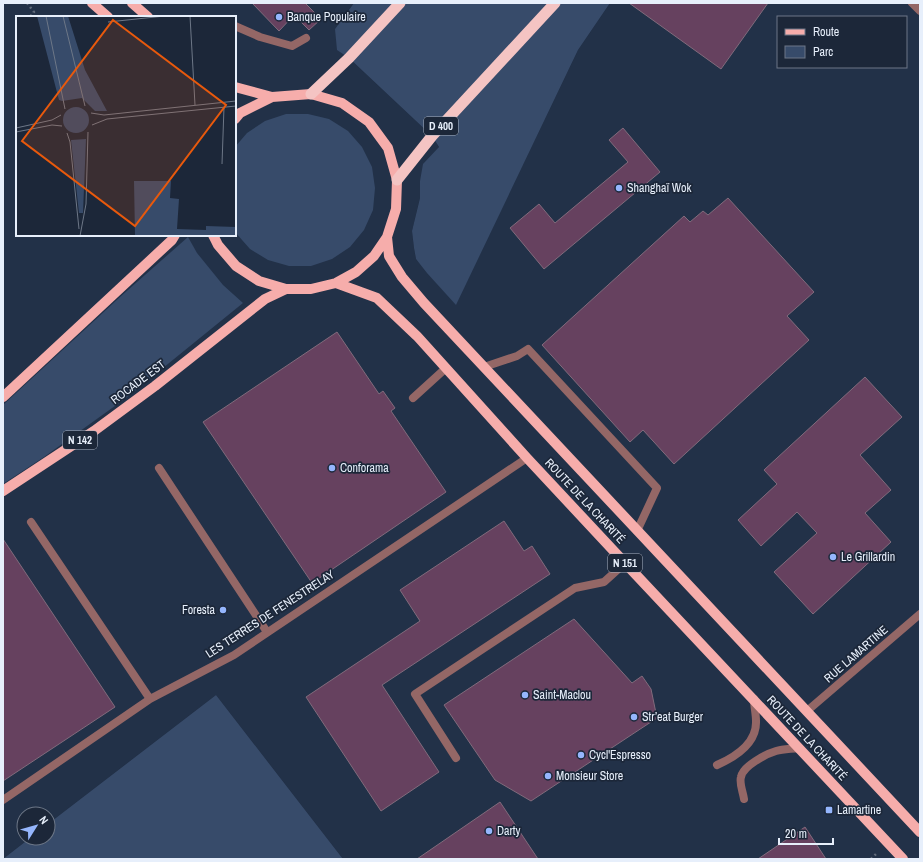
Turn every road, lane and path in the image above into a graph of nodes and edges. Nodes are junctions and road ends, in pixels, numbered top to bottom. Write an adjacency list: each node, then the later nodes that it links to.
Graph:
1 (27, 3): 8 (path)
2 (92, 3): 9 (main road)
3 (400, 3): 14 (highway)
4 (555, 3): 17 (highway, D 400)
5 (912, 3): 7 (street)
6 (134, 4): 10 (main road)
7 (920, 11)
8 (31, 16)
9 (107, 16)
10 (147, 16)
11 (236, 26): 12 (street)
12 (306, 38)
13 (236, 87): 15 (main road)
14 (311, 94): 15 (main road); 17 (main road)
15 (272, 97): 16 (main road)
16 (236, 118)
17 (397, 180): 20 (main road)
18 (175, 236): 25 (main road)
19 (214, 236): 22 (main road)
20 (387, 237): 21 (main road); 24 (main road, ROUTE DE LA CHARITÉ / N 151)
21 (336, 283): 22 (main road); 23 (main road, ROUTE DE LA CHARITÉ / N 151)
22 (286, 289): 29 (main road, ROCADE EST / N 142)
23 (446, 368): 26 (street); 27 (main road, ROUTE DE LA CHARITÉ / N 151)
24 (484, 368): 31 (main road, ROUTE DE LA CHARITÉ / N 151); 31 (street)
25 (3, 396)
26 (413, 398)
27 (527, 458): 32 (main road, ROUTE DE LA CHARITÉ / N 151); 34 (street, LES TERRES DE FENESTRELAY)
28 (160, 468): 34 (street)
29 (3, 492)
30 (31, 522): 35 (street)
31 (637, 531): 37 (main road, ROUTE DE LA CHARITÉ / N 151)
32 (624, 563): 36 (main road, ROUTE DE LA CHARITÉ / N 151); 39 (street)
33 (920, 614): 37 (street, RUE LAMARTINE)
34 (268, 632): 35 (street, LES TERRES DE FENESTRELAY)
35 (150, 699): 42 (street, LES TERRES DE FENESTRELAY)
36 (754, 699): 38 (main road, ROUTE DE LA CHARITÉ / N 151); 40 (street)
37 (807, 711): 43 (main road, ROUTE DE LA CHARITÉ / N 151)
38 (798, 748): 41 (street); 46 (main road, ROUTE DE LA CHARITÉ / N 151)
39 (456, 758)
40 (717, 765)
41 (744, 799)
42 (3, 800)
43 (920, 832)
44 (881, 848): 45 (path)
45 (871, 859)
46 (903, 859)

